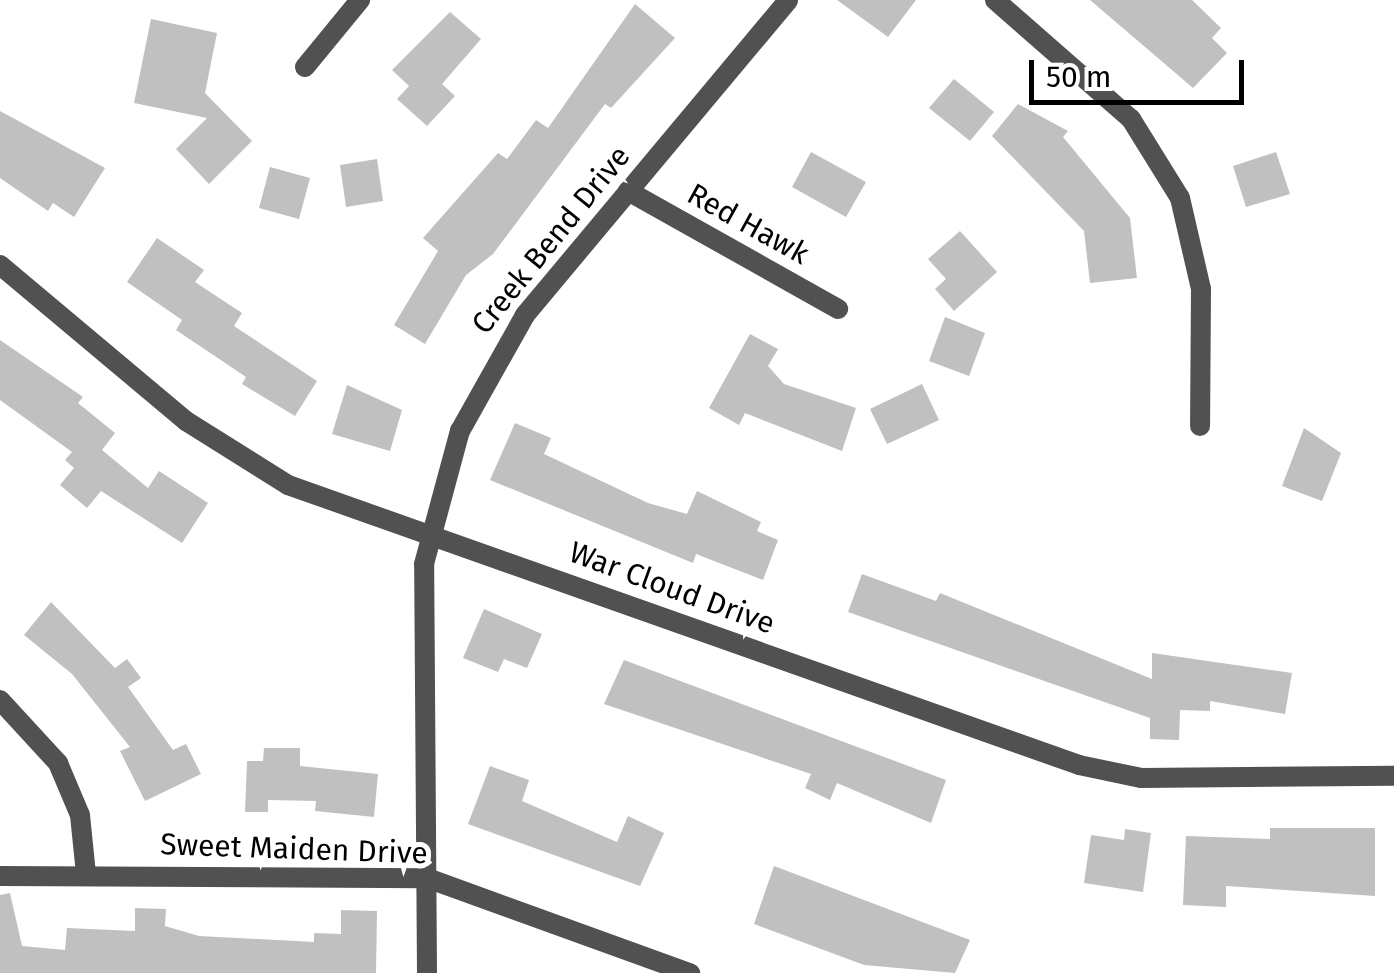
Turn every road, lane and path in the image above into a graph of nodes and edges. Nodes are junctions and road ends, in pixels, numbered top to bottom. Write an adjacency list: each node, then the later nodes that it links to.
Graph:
1 (360, 0): 4 (street)
2 (788, 0): 5 (street, Creek Bend Drive)
3 (996, 0): 8 (street)
4 (304, 67)
5 (628, 191): 7 (street, Red Hawk); 9 (street, Creek Bend Drive)
6 (0, 266): 9 (street, War Cloud Drive)
7 (838, 309)
8 (1200, 426)
9 (430, 533): 11 (street, War Cloud Drive); 14 (street, Creek Bend Drive)
10 (0, 700): 12 (street)
11 (1394, 776)
12 (86, 874): 13 (street, Sweet Maiden Drive); 14 (street, Sweet Maiden Drive)
13 (0, 876)
14 (428, 878): 15 (street, Creek Bend Drive); 16 (street, Sweet Maiden Drive)
15 (427, 973)
16 (690, 973)

